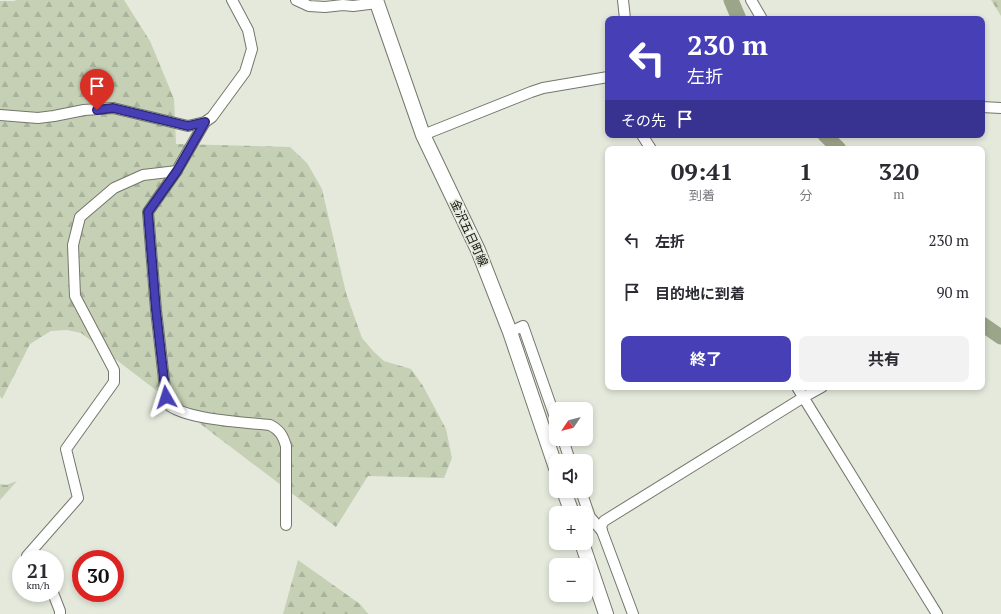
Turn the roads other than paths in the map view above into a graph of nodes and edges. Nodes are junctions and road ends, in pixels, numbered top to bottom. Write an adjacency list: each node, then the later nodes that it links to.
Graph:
1 (232, 0): 12 (street)
2 (296, 0): 5 (street)
3 (623, 0): 6 (street)
4 (750, 0): 7 (street)
5 (376, 1): 13 (main road, 金沢五日町線)
6 (625, 16)
7 (760, 16)
8 (605, 78): 13 (street)
9 (985, 107): 10 (street)
10 (1001, 108)
11 (0, 115): 12 (street)
12 (205, 122): 14 (street)
13 (423, 135): 15 (main road, 金沢五日町線)
14 (177, 171): 22 (street); 24 (street)
15 (510, 332): 19 (street); 20 (main road, 金沢五日町線)
16 (799, 390): 18 (street)
17 (817, 390): 18 (street)
18 (804, 397): 23 (street); 30 (street)
19 (550, 402)
20 (551, 454)
21 (583, 498): 23 (street)
22 (286, 525)
23 (602, 531): 29 (street)
24 (32, 550)
25 (584, 550): 28 (main road)
26 (57, 602): 27 (street)
27 (60, 614)
28 (606, 614)
29 (633, 614)
30 (937, 614)

